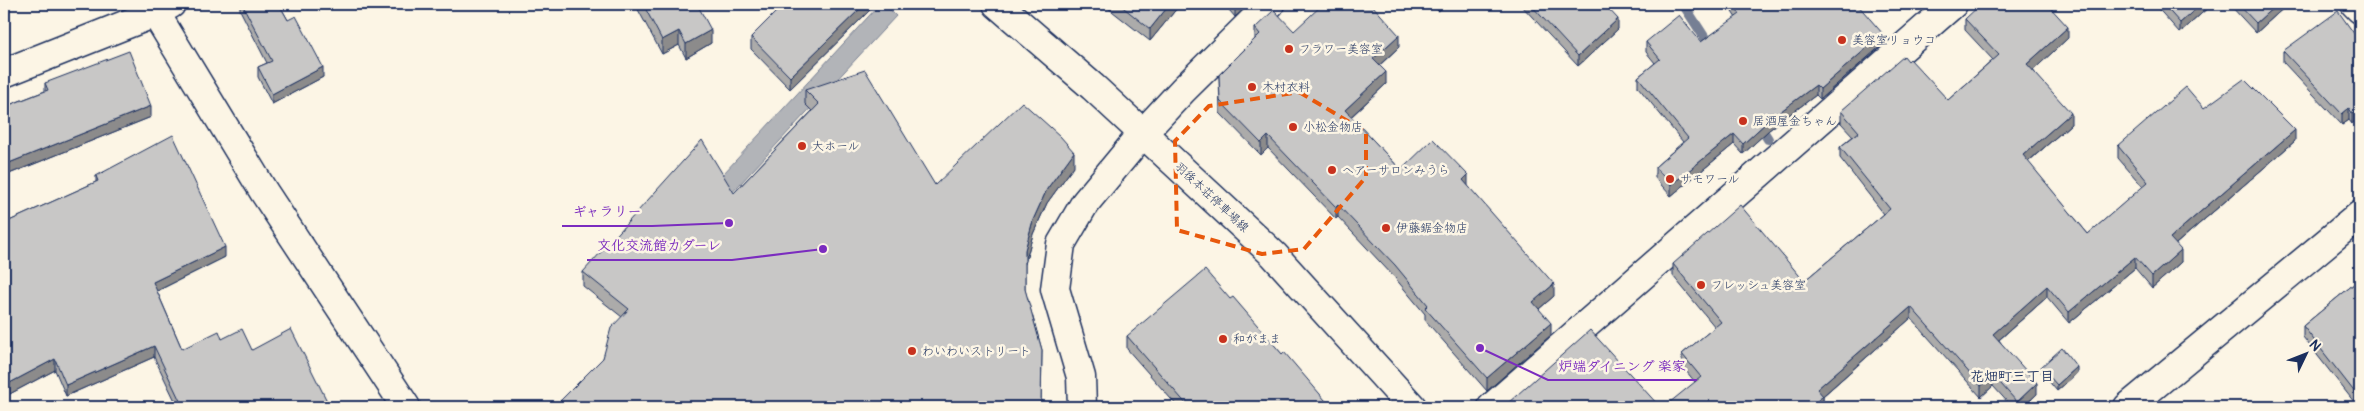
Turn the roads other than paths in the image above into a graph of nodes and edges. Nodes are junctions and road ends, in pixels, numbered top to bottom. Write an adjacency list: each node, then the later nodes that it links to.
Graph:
1 (997, 4): 8 (street, 羽後本荘停車場線)
2 (1270, 4): 8 (street)
3 (1953, 4): 13 (street)
4 (2355, 4): 6 (street)
5 (158, 7): 7 (street); 10 (street)
6 (2360, 9)
7 (4, 73)
8 (1143, 133): 11 (street); 12 (street, 羽後本荘停車場線)
9 (2360, 215): 14 (street)
10 (406, 407)
11 (1082, 407)
12 (1412, 407)
13 (1492, 407)
14 (2128, 407)

